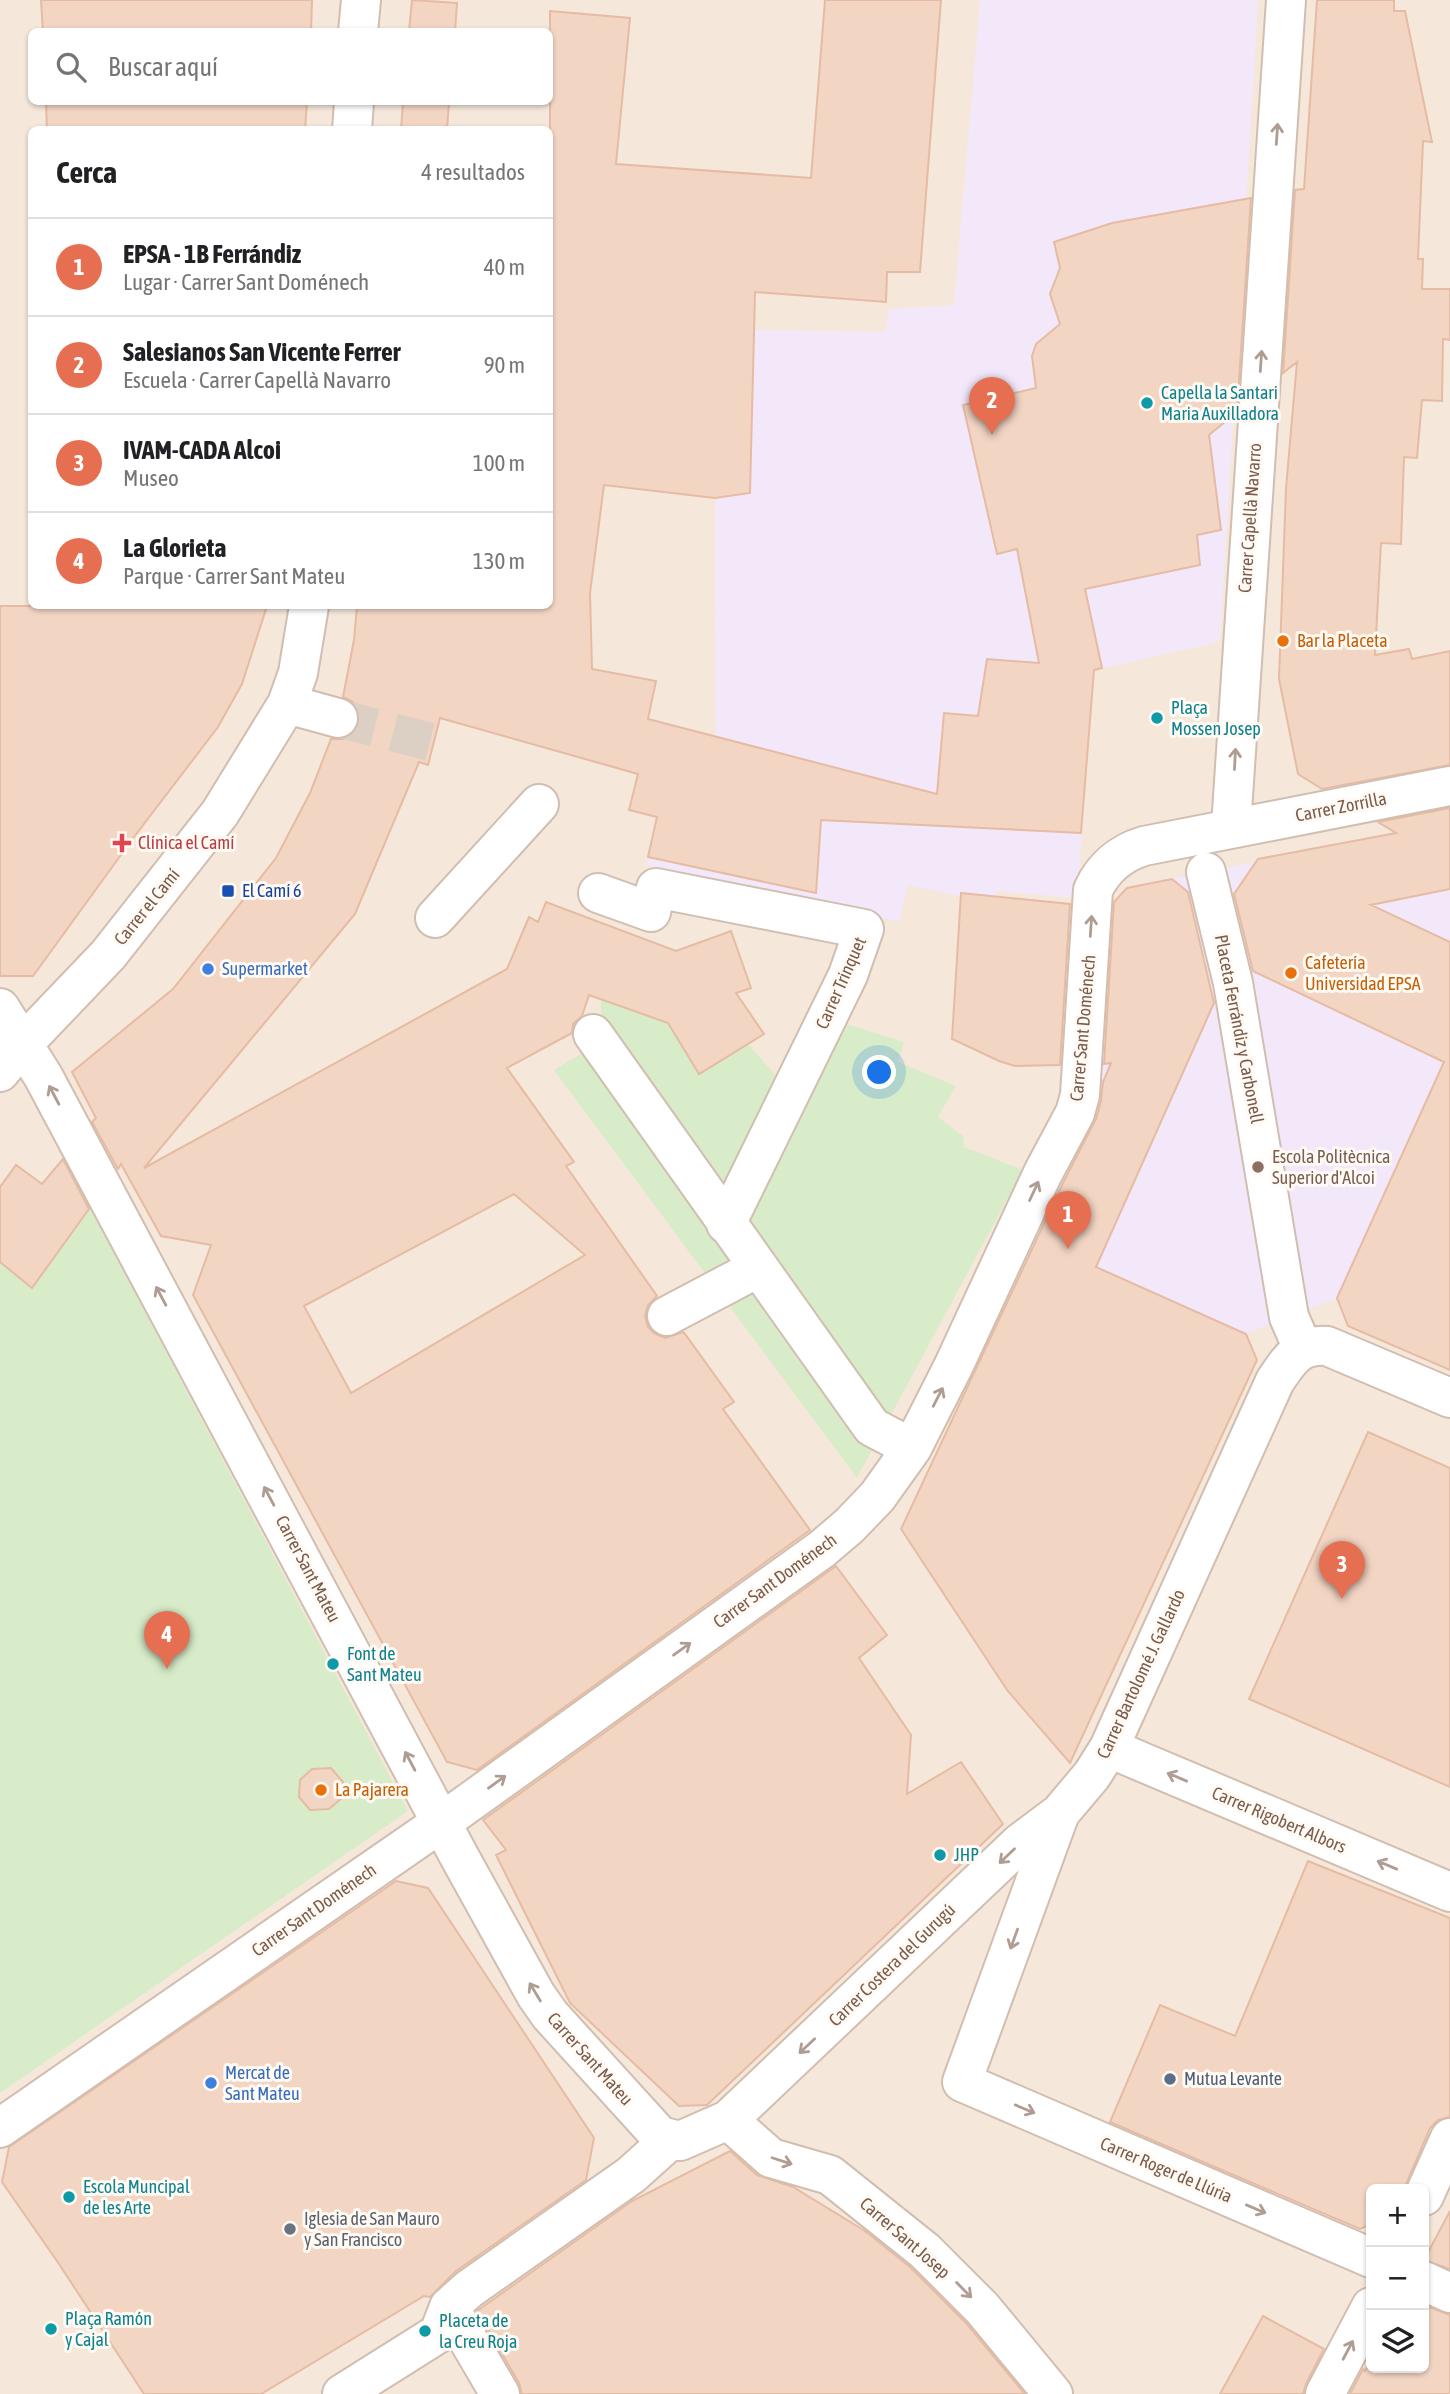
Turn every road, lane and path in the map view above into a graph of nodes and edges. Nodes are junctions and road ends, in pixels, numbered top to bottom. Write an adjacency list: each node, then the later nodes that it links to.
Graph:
1 (361, 0): 3 (street)
2 (1286, 0): 11 (street, Carrer Capellà Navarro, one-way to 2)
3 (358, 28)
4 (354, 105): 5 (street)
5 (352, 126)
6 (309, 609): 7 (street, Carrer el Camí)
7 (287, 704): 8 (street); 17 (street, Carrer el Camí)
8 (338, 718)
9 (1450, 786): 11 (street, Carrer Zorrilla)
10 (539, 804): 14 (street)
11 (1231, 827): 23 (street, Carrer Sant Doménech, one-way to 11)
12 (1206, 873): 21 (street, Placeta Ferrándiz y Carbonell)
13 (598, 894): 18 (street, Carrer Trinquet)
14 (435, 918)
15 (0, 1008): 17 (street, Carrer Sant Mateu)
16 (593, 1034): 18 (street)
17 (12, 1058): 26 (street, Carrer Sant Mateu, one-way to 17)
18 (726, 1224): 19 (street)
19 (758, 1268): 20 (street); 23 (street)
20 (667, 1316)
21 (1303, 1349): 22 (street); 24 (street, Carrer Bartolomé J. Gallardo)
22 (1450, 1398)
23 (912, 1448): 26 (street, Carrer Sant Doménech, one-way to 23)
24 (1108, 1748): 25 (street, Carrer Bartolomé J. Gallardo); 27 (street, Carrer Rigobert Albors, one-way to 24)
25 (1060, 1813): 28 (street, Carrer Bartolomé J. Gallardo, one-way to 28); 29 (street, Carrer Costera del Gurugú, one-way to 29)
26 (442, 1822): 30 (street, Carrer Sant Doménech); 32 (street, Carrer Sant Mateu, one-way to 26)
27 (1450, 1892)
28 (962, 2082): 34 (street, Carrer Roger de Llúria, one-way to 34)
29 (728, 2120): 32 (street); 41 (street, Carrer Sant Josep, one-way to 41)
30 (0, 2128)
31 (1450, 2138): 33 (street)
32 (670, 2140): 37 (street)
33 (1429, 2185)
34 (1366, 2256)
35 (1429, 2283): 36 (street)
36 (1450, 2293)
37 (449, 2307): 39 (street); 40 (street)
38 (1369, 2310): 42 (street, one-way to 38)
39 (342, 2394)
40 (500, 2394)
41 (1053, 2394)
42 (1325, 2394)

